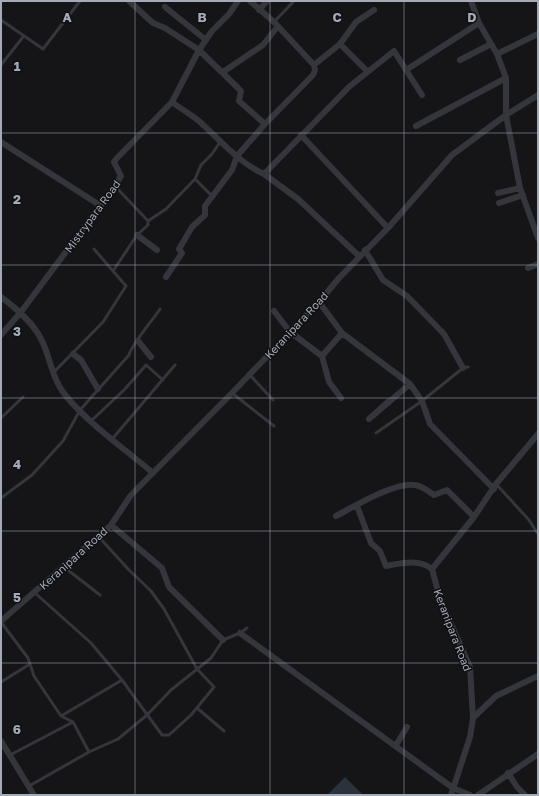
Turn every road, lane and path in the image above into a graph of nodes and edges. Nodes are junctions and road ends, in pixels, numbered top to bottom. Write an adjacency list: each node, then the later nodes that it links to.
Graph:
1 (80, 1): 15 (lane)
2 (129, 1): 19 (street)
3 (238, 1): 16 (street, Mistrypara Road)
4 (250, 1): 9 (street)
5 (267, 1): 9 (street)
6 (294, 1): 13 (lane)
7 (471, 1): 12 (street)
8 (165, 8): 16 (street)
9 (259, 10): 13 (street)
10 (374, 10): 17 (street)
11 (1, 20): 15 (lane)
12 (479, 23): 18 (street); 24 (street)
13 (276, 24): 22 (street); 26 (street)
14 (538, 34): 20 (street)
15 (23, 37): 23 (lane)
16 (206, 40): 19 (street, Mistrypara Road)
17 (340, 44): 22 (street); 25 (street)
18 (490, 44): 20 (street); 21 (street)
19 (199, 50): 26 (street); 30 (street, Mistrypara Road)
20 (497, 54): 27 (street)
21 (460, 60)
22 (314, 64): 32 (street)
23 (1, 65)
24 (406, 70): 25 (street); 28 (street)
25 (367, 71): 34 (street)
26 (222, 72): 32 (street)
27 (506, 78): 31 (street); 33 (street)
28 (422, 95)
29 (538, 95): 31 (street, Keranipara Road)
30 (172, 102): 36 (street); 40 (street, Mistrypara Road)
31 (506, 114): 41 (street); 48 (street, Keranipara Road)
32 (265, 124): 37 (street)
33 (416, 126)
34 (301, 135): 38 (street); 48 (street)
35 (1, 142): 46 (street)
36 (220, 142): 37 (street); 39 (lane)
37 (237, 156): 38 (street); 43 (street)
38 (264, 174): 54 (street)
39 (195, 179): 43 (lane); 47 (lane)
40 (115, 186): 46 (street, Mistrypara Road); 47 (lane)
41 (520, 188): 42 (street); 44 (street)
42 (498, 193)
43 (212, 196): 58 (street)
44 (523, 196): 45 (street); 50 (street)
45 (499, 203)
46 (100, 206): 63 (street, Mistrypara Road)
47 (148, 221): 49 (lane)
48 (388, 228): 53 (street, Keranipara Road)
49 (137, 234): 52 (street); 57 (lane)
50 (538, 238)
51 (94, 249): 57 (lane)
52 (157, 250)
53 (365, 250): 54 (street, Keranipara Road); 72 (street)
54 (359, 256): 60 (street, Keranipara Road)
55 (538, 264): 56 (street)
56 (528, 268)
57 (113, 271): 68 (lane)
58 (166, 276)
59 (1, 297): 63 (street)
60 (318, 302): 64 (street, Keranipara Road); 65 (street)
61 (160, 309): 67 (lane)
62 (274, 311): 64 (street)
63 (21, 312): 66 (street, Mistrypara Road); 73 (street)
64 (290, 332): 69 (street); 74 (street, Keranipara Road)
65 (342, 333): 69 (street); 76 (street)
66 (1, 335)
67 (138, 341): 70 (street); 77 (lane)
68 (73, 354): 73 (lane); 77 (street)
69 (322, 356): 80 (street)
70 (151, 357)
71 (175, 365): 75 (lane)
72 (466, 367): 82 (lane)
73 (53, 373): 84 (street)
74 (250, 374): 78 (street, Keranipara Road); 81 (lane)
75 (163, 380): 86 (lane); 90 (lane)
76 (410, 384): 82 (street); 83 (street)
77 (98, 389): 84 (lane)
78 (232, 393): 87 (lane); 91 (street, Keranipara Road)
79 (23, 397): 85 (lane)
80 (341, 398)
81 (273, 400)
82 (422, 401): 88 (lane); 92 (street)
83 (389, 402)
84 (80, 410): 86 (street); 93 (lane)
85 (1, 418)
86 (91, 421): 90 (street)
87 (274, 426)
88 (376, 433)
89 (538, 434): 92 (street)
90 (113, 438): 91 (street)
91 (153, 473): 97 (street, Keranipara Road)
92 (495, 486): 96 (street); 98 (lane)
93 (1, 498)
94 (357, 506): 95 (street); 96 (street); 101 (street)
95 (336, 516)
96 (474, 517): 101 (street)
97 (111, 525): 99 (street, Keranipara Road); 107 (street)
98 (538, 534)
99 (98, 536): 100 (street, Keranipara Road); 109 (lane)
100 (63, 565): 102 (street, Keranipara Road); 103 (lane)
101 (432, 569): 115 (street, Keranipara Road)
102 (35, 593): 104 (street, Keranipara Road); 111 (lane)
103 (100, 595)
104 (1, 621): 108 (lane)
105 (247, 628): 106 (lane)
106 (240, 633): 107 (lane); 120 (street)
107 (223, 640): 109 (lane)
108 (30, 664): 112 (lane); 114 (lane)
109 (197, 669): 113 (lane); 121 (lane)
110 (538, 676): 115 (street)
111 (122, 680): 113 (lane); 114 (lane)
112 (1, 682)
113 (197, 708): 118 (lane)
114 (61, 716): 116 (lane)
115 (473, 718): 125 (street, Keranipara Road)
116 (73, 722): 121 (lane); 123 (lane)
117 (407, 727): 120 (street)
118 (224, 731)
119 (1, 741): 123 (street)
120 (396, 745): 125 (street)
121 (89, 752): 126 (lane)
122 (538, 754): 124 (street)
123 (9, 756): 126 (street)
124 (508, 773): 130 (street); 131 (street)
125 (454, 785): 127 (street); 129 (street, Keranipara Road)
126 (29, 786): 128 (street)
127 (468, 794)
128 (34, 795)
129 (451, 795)
130 (478, 795)
131 (525, 795)

